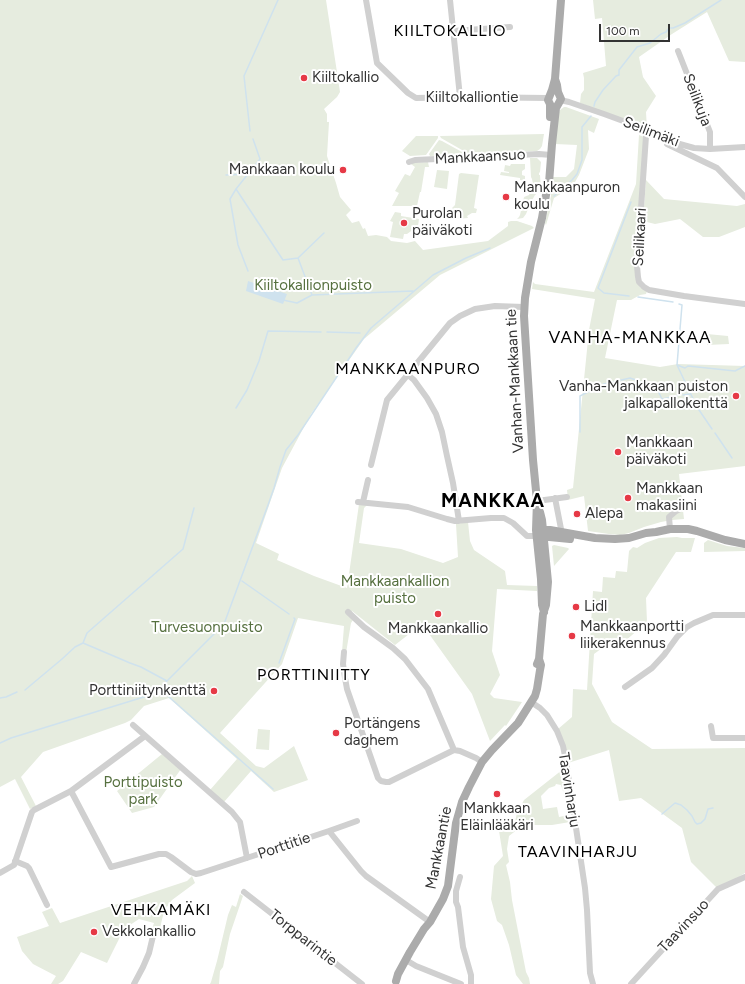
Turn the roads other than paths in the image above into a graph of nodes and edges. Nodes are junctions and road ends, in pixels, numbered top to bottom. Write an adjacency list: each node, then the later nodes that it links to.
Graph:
1 (366, 0): 7 (street, Kiiltokalliontie)
2 (450, 0): 5 (street)
3 (561, 0): 8 (main road, Vanhan-Mankkaan tie)
4 (510, 27): 5 (street)
5 (453, 31): 7 (street)
6 (678, 51): 12 (street, Seilikuja)
7 (460, 97): 8 (street, Kiiltokalliontie)
8 (554, 99): 9 (street, Seilimäki); 13 (main road, Vanhan-Mankkaan tie)
9 (648, 131): 10 (street, Seilimäki); 16 (street, Seilikaari)
10 (668, 140): 12 (street, Seilimäki); 15 (street)
11 (745, 147): 12 (street, Seilimäki)
12 (710, 149)
13 (548, 155): 14 (street, Mankkaansuo); 17 (main road, Vanhan-Mankkaan tie)
14 (409, 162)
15 (745, 197)
16 (745, 304)
17 (524, 307): 18 (street); 23 (main road, Vanhan-Mankkaan tie)
18 (408, 375): 19 (street); 25 (street)
19 (371, 465)
20 (368, 480): 25 (street)
21 (568, 497): 22 (street)
22 (555, 498): 23 (street); 28 (street)
23 (537, 501): 27 (main road, Vanhan-Mankkaan tie)
24 (680, 509): 26 (street)
25 (459, 521): 27 (street)
26 (670, 529): 28 (main road); 29 (main road)
27 (540, 533): 28 (main road); 34 (main road, Mankkaantie)
28 (562, 535)
29 (745, 544)
30 (348, 612): 39 (street)
31 (745, 615): 33 (street)
32 (344, 652): 39 (street)
33 (625, 687)
34 (531, 702): 40 (main road, Mankkaantie); 59 (street, Taavinharju)
35 (133, 725): 37 (street)
36 (711, 726): 38 (street)
37 (145, 736): 41 (street); 44 (street)
38 (745, 738)
39 (454, 750): 40 (street)
40 (482, 762): 51 (main road, Mankkaantie)
41 (71, 791): 44 (street, Porttitie); 45 (street)
42 (358, 821): 43 (street)
43 (329, 831): 44 (street, Porttitie); 51 (street, Porttitie)
44 (247, 858)
45 (15, 861): 46 (street); 50 (street)
46 (0, 873)
47 (460, 877): 58 (street)
48 (745, 877): 60 (street, Taavinsuo)
49 (244, 892): 56 (street, Torpparintie)
50 (47, 905)
51 (430, 922): 53 (main road, Mankkaantie)
52 (153, 936): 55 (street)
53 (408, 961): 54 (main road, Mankkaantie); 57 (street)
54 (395, 983)
55 (134, 984)
56 (362, 984)
57 (461, 984)
58 (471, 984)
59 (592, 984)
60 (631, 984)

